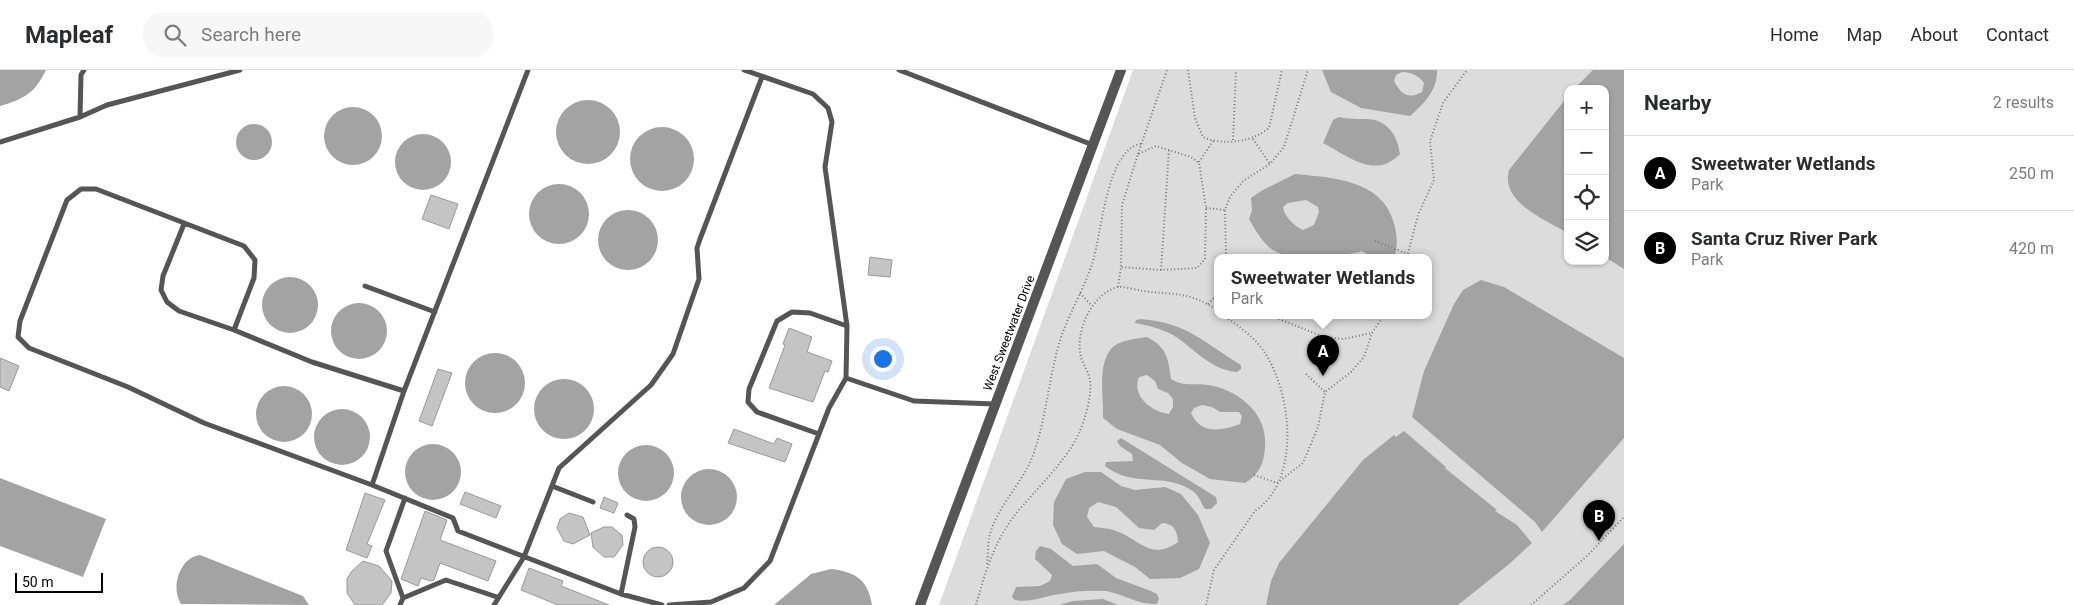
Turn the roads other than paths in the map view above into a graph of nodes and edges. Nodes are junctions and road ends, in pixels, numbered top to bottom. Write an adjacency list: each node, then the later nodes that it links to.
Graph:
1 (84, 70): 8 (lane)
2 (240, 70): 8 (lane)
3 (528, 70): 13 (lane)
4 (744, 70): 7 (lane)
5 (899, 70): 10 (lane)
6 (1121, 70): 10 (street, West Sweetwater Drive)
7 (762, 77): 14 (lane); 21 (lane)
8 (80, 117): 9 (lane)
9 (0, 142)
10 (1093, 145): 18 (street, West Sweetwater Drive)
11 (184, 224): 15 (lane); 15 (lane); 20 (lane)
12 (365, 286): 13 (lane)
13 (435, 312): 17 (lane)
14 (847, 326): 16 (lane); 19 (lane)
15 (234, 330): 17 (lane)
16 (846, 378): 18 (lane); 19 (lane)
17 (404, 391): 20 (lane)
18 (995, 404): 33 (street, West Sweetwater Drive)
19 (819, 434): 32 (lane)
20 (372, 485): 22 (lane)
21 (552, 486): 23 (lane); 25 (lane)
22 (405, 498): 25 (lane); 28 (lane)
23 (593, 502)
24 (627, 515): 26 (lane)
25 (524, 557): 26 (lane); 27 (lane)
26 (621, 594): 31 (lane)
27 (496, 597): 28 (lane); 30 (lane)
28 (403, 598): 29 (lane)
29 (400, 605)
30 (494, 605)
31 (662, 605)
32 (669, 605)
33 (920, 605)

